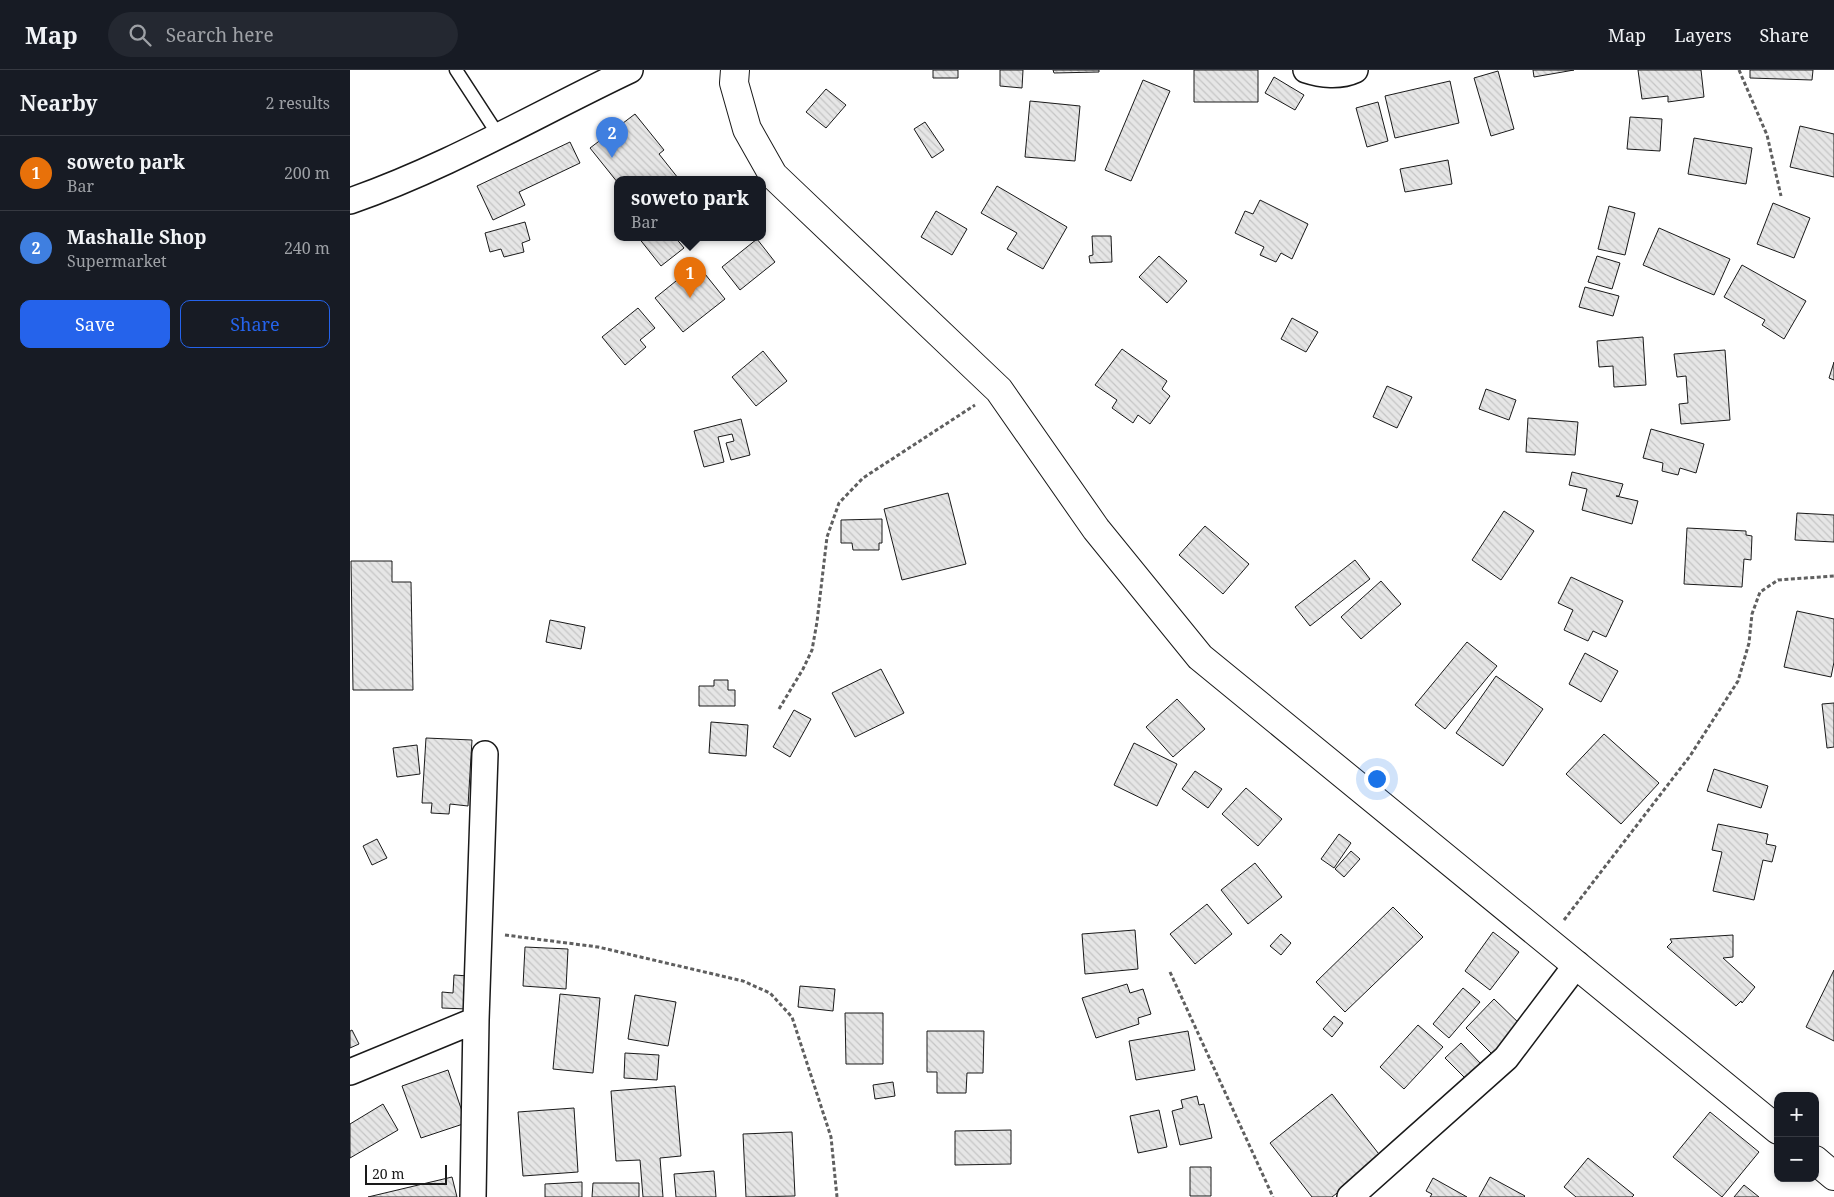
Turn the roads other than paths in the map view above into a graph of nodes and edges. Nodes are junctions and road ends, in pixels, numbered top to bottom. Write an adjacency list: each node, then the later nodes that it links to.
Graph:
1 (456, 70): 6 (lane)
2 (630, 70): 6 (street)
3 (735, 70): 9 (street)
4 (1306, 70): 5 (street)
5 (1355, 70)
6 (499, 136): 7 (street)
7 (350, 201)
8 (485, 754): 10 (street)
9 (1577, 964): 12 (street); 16 (street)
10 (476, 1020): 11 (street); 15 (street)
11 (350, 1072)
12 (1774, 1127)
13 (1819, 1163): 14 (street)
14 (1834, 1176)
15 (473, 1197)
16 (1350, 1197)

